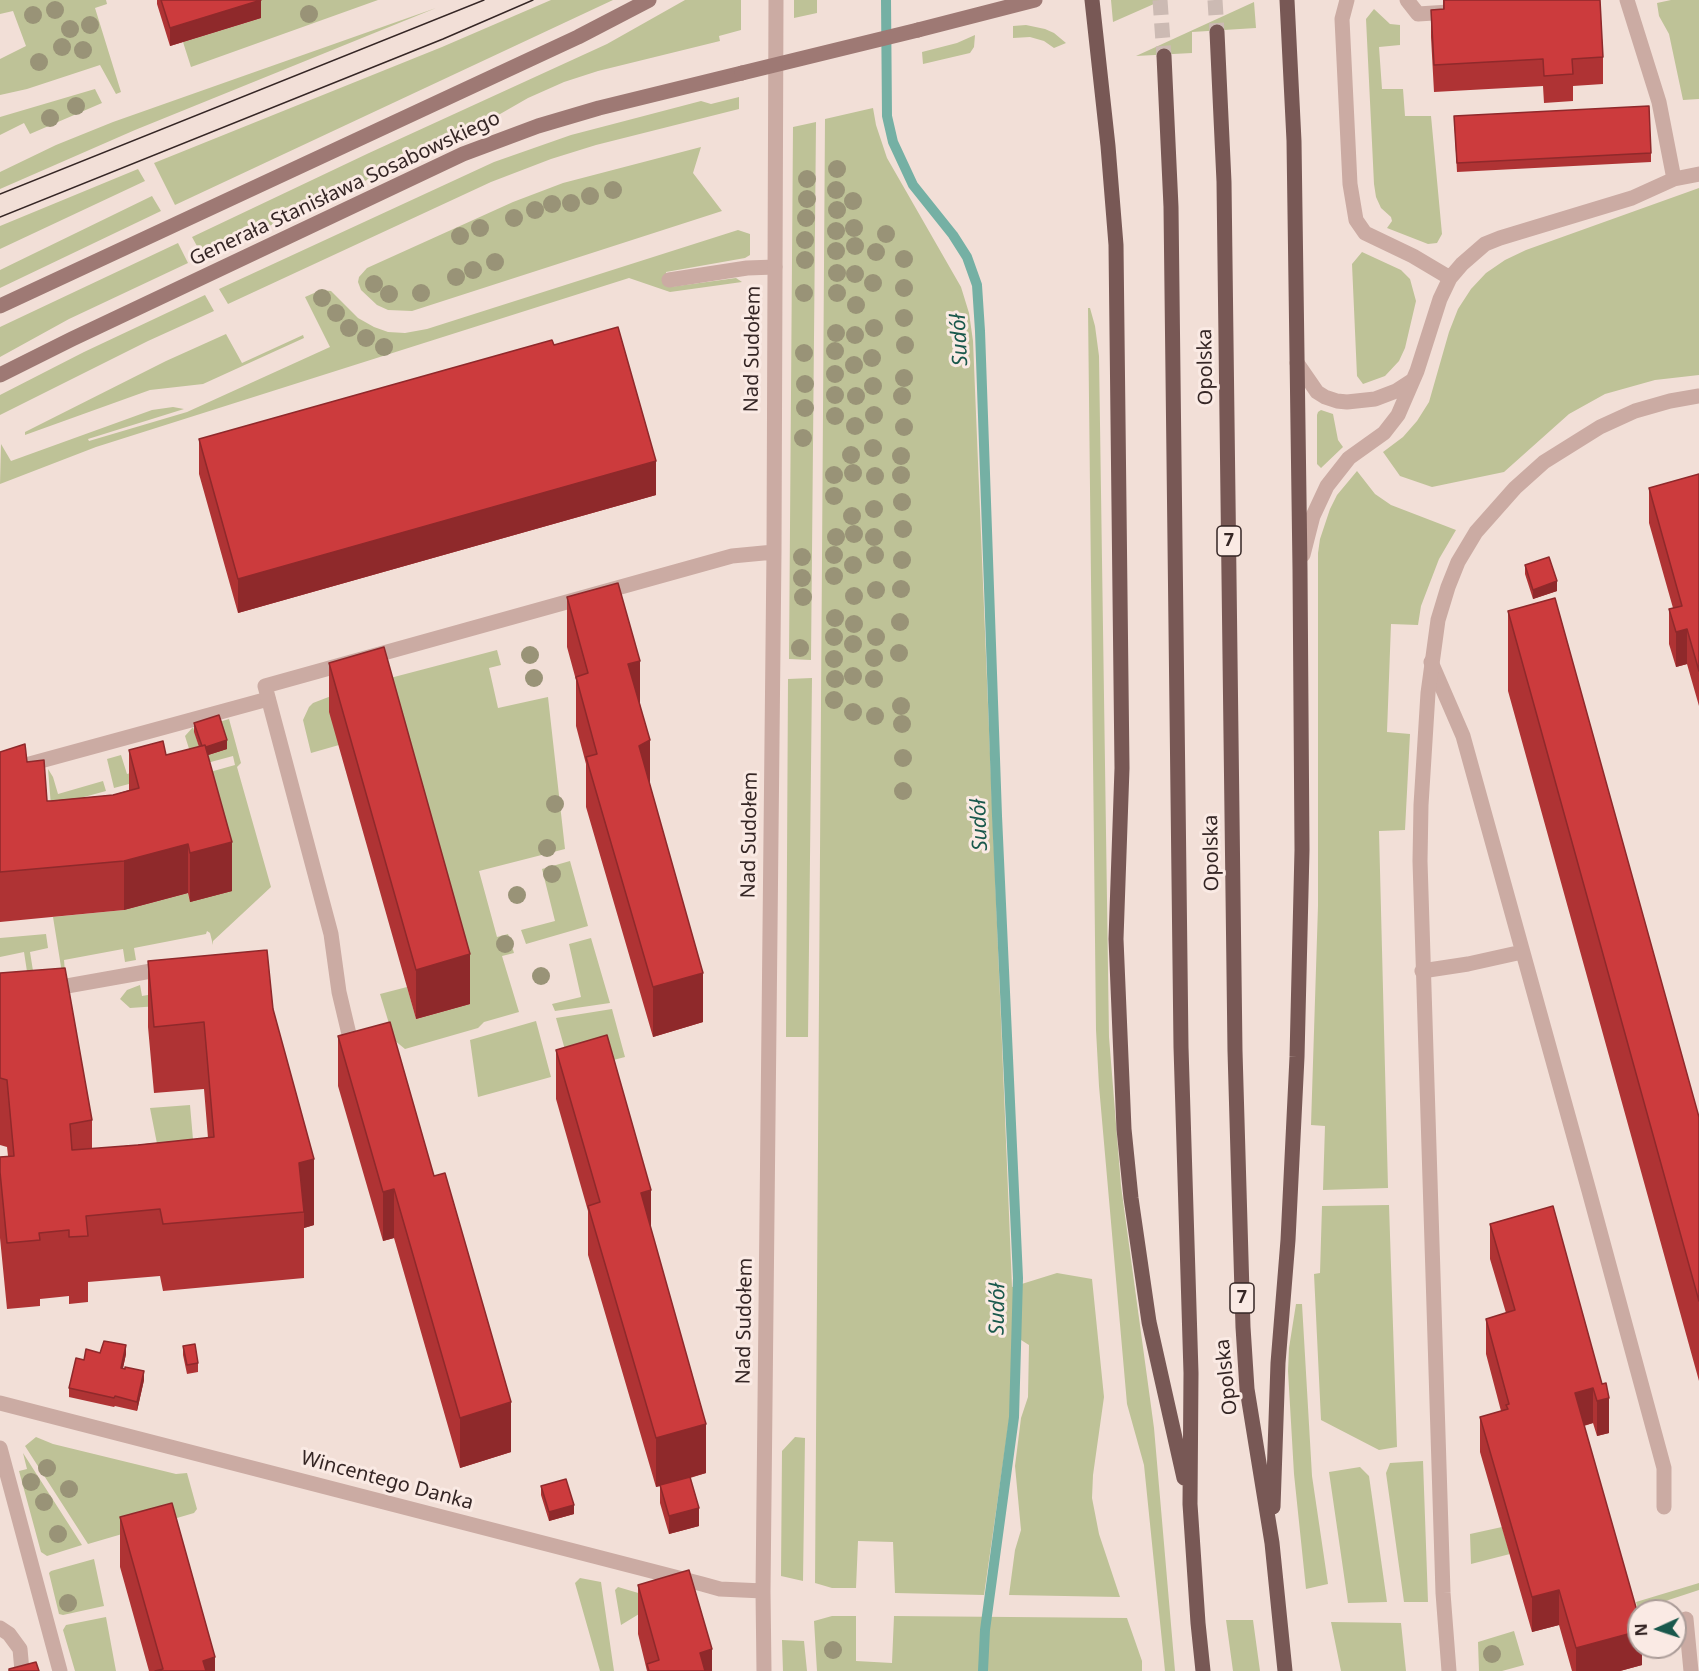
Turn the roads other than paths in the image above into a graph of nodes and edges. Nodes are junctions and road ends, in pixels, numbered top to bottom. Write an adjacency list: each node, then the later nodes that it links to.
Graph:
1 (649, 0): 17 (main road, Generała Stanisława Sosabowskiego)
2 (776, 0): 14 (street, Nad Sudołem)
3 (1035, 0): 19 (main road, Generała Stanisława Sosabowskiego, bridge)
4 (1092, 0): 34 (main road, Opolska)
5 (1287, 0): 18 (main road)
6 (1347, 0): 15 (street)
7 (1407, 0): 9 (street)
8 (1627, 0): 13 (street)
9 (1464, 11)
10 (1217, 32): 36 (main road, Opolska / 7)
11 (1164, 56): 34 (main road, Opolska)
12 (1699, 174): 13 (street)
13 (1674, 179): 15 (street)
14 (775, 267): 16 (street); 22 (street, Nad Sudołem)
15 (1450, 278): 20 (street)
16 (669, 280)
17 (0, 306)
18 (1298, 363): 20 (street); 23 (main road)
19 (0, 375)
20 (1413, 380): 23 (street)
21 (1699, 396): 24 (street)
22 (774, 552): 25 (street); 37 (street, Nad Sudołem)
23 (1300, 569): 36 (main road)
24 (1431, 662): 27 (street); 29 (street)
25 (268, 699): 26 (street); 31 (street)
26 (0, 771)
27 (1522, 952): 29 (street); 35 (street)
28 (183, 965): 30 (street)
29 (1422, 971): 45 (street)
30 (40, 991)
31 (354, 1051)
32 (1, 1407): 37 (street, Wincentego Danka)
33 (0, 1448): 41 (street)
34 (1190, 1504): 43 (main road, Opolska)
35 (1664, 1507)
36 (1272, 1543): 44 (main road, Opolska / 7)
37 (763, 1592): 42 (street, Nad Sudołem)
38 (0, 1628): 40 (street)
39 (1687, 1632): 46 (street)
40 (22, 1671)
41 (60, 1671)
42 (764, 1671)
43 (1203, 1671)
44 (1286, 1671)
45 (1449, 1671)
46 (1690, 1671)

